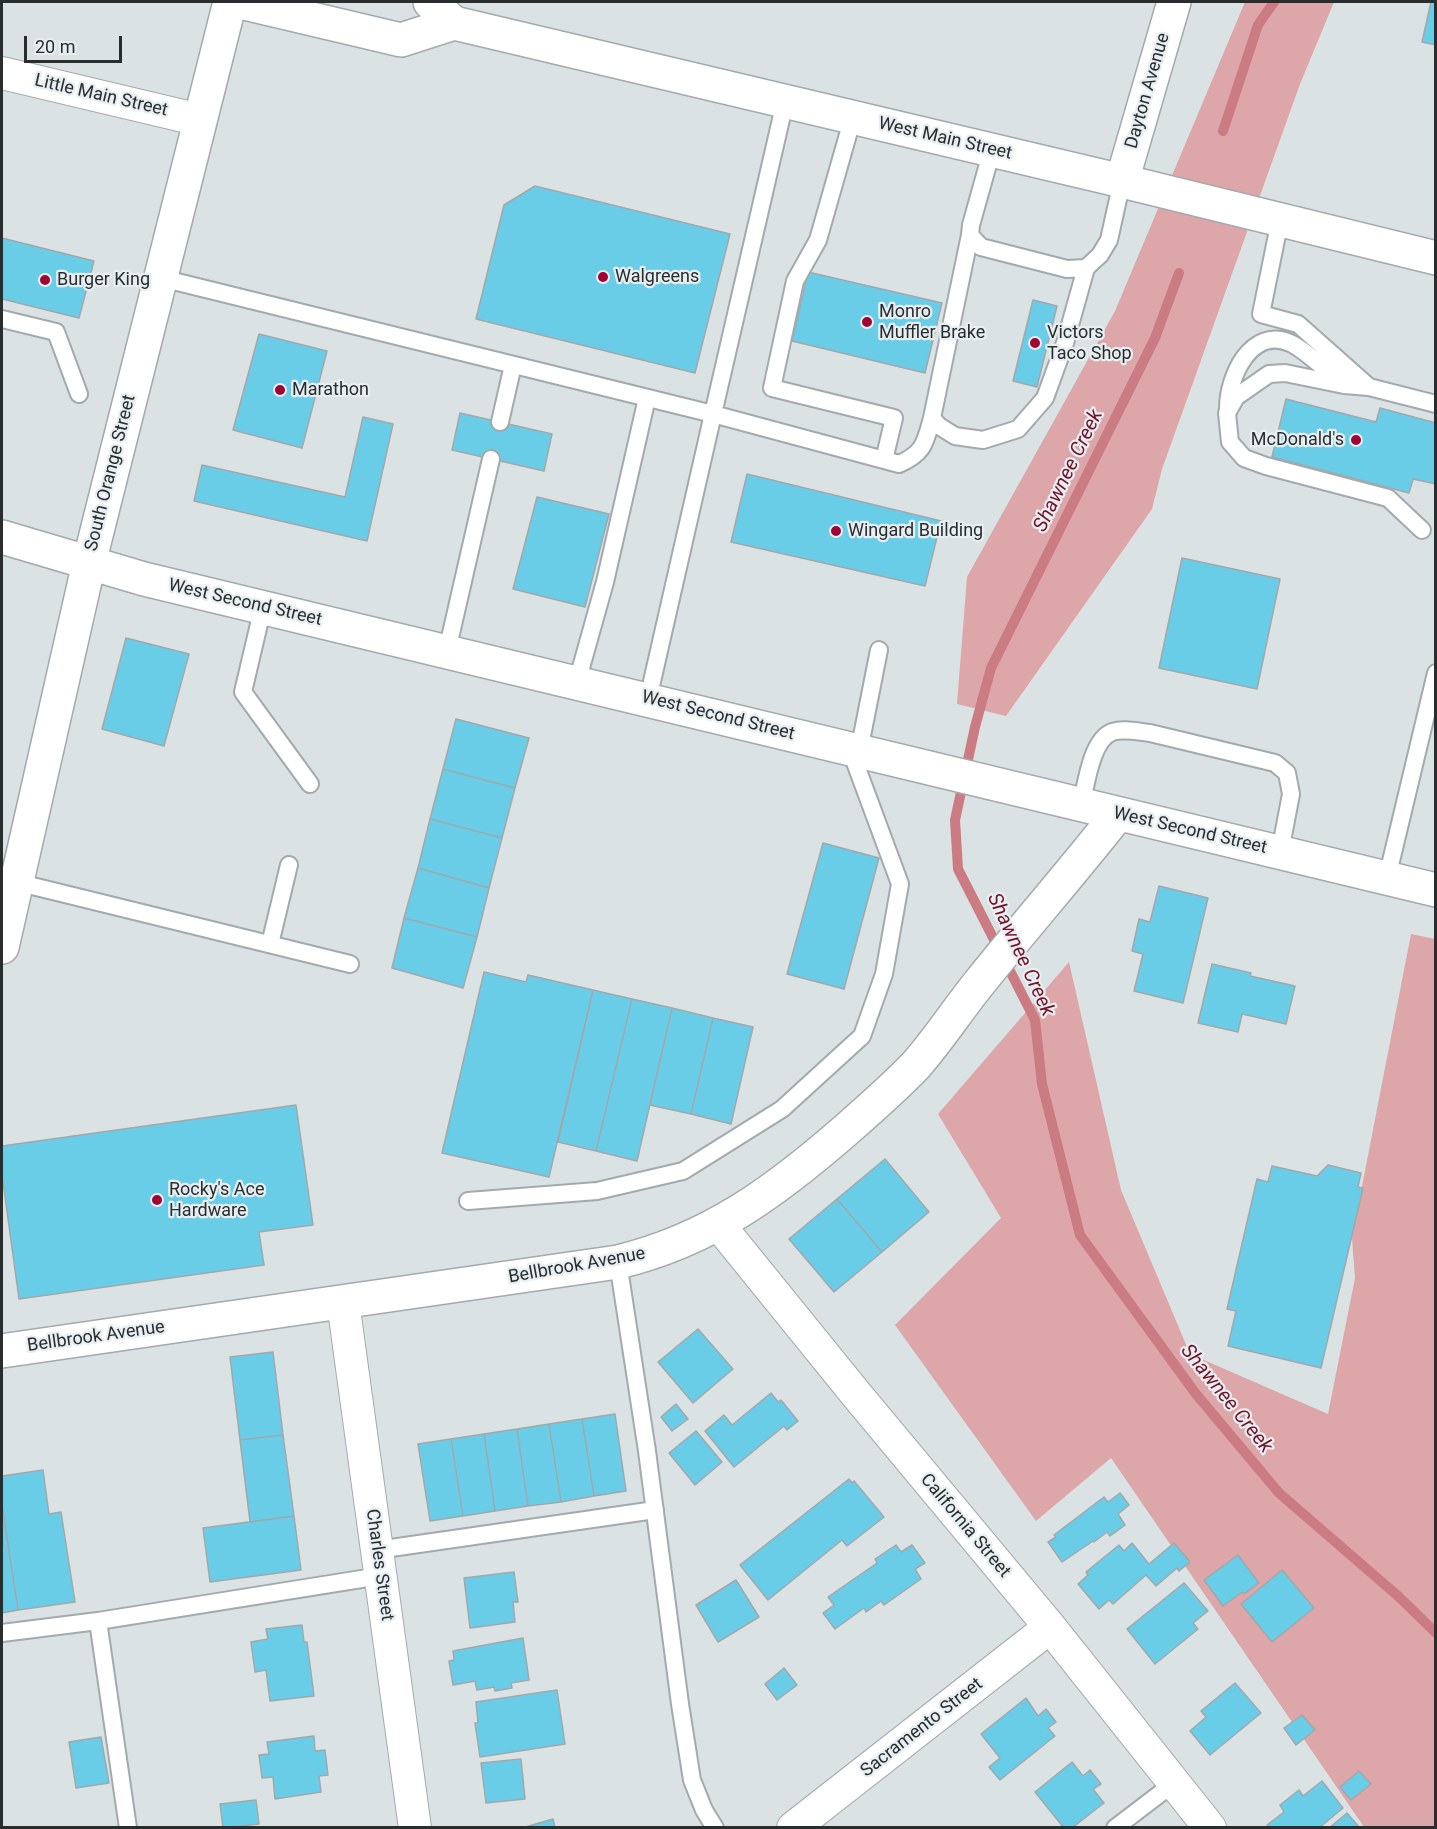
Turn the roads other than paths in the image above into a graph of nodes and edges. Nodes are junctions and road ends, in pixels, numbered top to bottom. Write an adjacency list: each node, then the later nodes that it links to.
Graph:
1 (230, 2): 8 (main road, South Orange Street)
2 (240, 2): 4 (main road, West Main Street)
3 (1169, 4): 10 (main road, Dayton Avenue)
4 (442, 12): 6 (main road, West Main Street)
5 (2, 73): 8 (street, Little Main Street)
6 (785, 102): 7 (main road, West Main Street); 24 (lane)
7 (854, 117): 9 (main road, West Main Street); 28 (lane)
8 (200, 120): 15 (main road, South Orange Street)
9 (992, 150): 10 (main road, West Main Street); 12 (lane)
10 (1122, 181): 11 (main road, West Main Street); 14 (lane)
11 (1280, 220): 13 (main road, West Main Street); 19 (lane)
12 (970, 236): 14 (lane); 25 (lane)
13 (1436, 258)
14 (1086, 268): 25 (lane)
15 (160, 278): 17 (lane); 31 (main road, South Orange Street)
16 (2, 319): 20 (lane)
17 (513, 365): 21 (lane); 26 (lane)
18 (1344, 385): 19 (lane); 23 (lane); 23 (lane)
19 (1369, 387): 22 (lane)
20 (79, 394)
21 (647, 398): 24 (lane); 36 (lane)
22 (1436, 404)
23 (1227, 413): 29 (lane)
24 (713, 414): 28 (lane); 37 (lane)
25 (933, 418): 28 (lane)
26 (500, 422)
27 (491, 459): 34 (lane)
28 (884, 460)
29 (1422, 530)
30 (2, 537): 31 (main road, West Second Street)
31 (89, 563): 32 (main road, West Second Street); 45 (main road, South Orange Street)
32 (263, 607): 34 (main road, West Second Street); 39 (lane)
33 (879, 650): 38 (lane)
34 (447, 651): 36 (main road, West Second Street)
35 (1436, 674): 44 (lane)
36 (577, 682): 37 (main road, West Second Street)
37 (648, 699): 38 (main road, West Second Street)
38 (854, 750): 40 (main road, West Second Street); 50 (lane)
39 (310, 784)
40 (1081, 805): 41 (main road, West Second Street); 42 (lane)
41 (1118, 814): 42 (main road, West Second Street); 51 (main road, Bellbrook Avenue)
42 (1280, 852): 44 (main road, West Second Street)
43 (289, 865): 47 (lane)
44 (1387, 878): 46 (main road, West Second Street)
45 (16, 882): 47 (lane); 48 (main road, South Orange Street)
46 (1436, 890)
47 (270, 944): 49 (lane)
48 (2, 947)
49 (350, 964)
50 (468, 1201)
51 (719, 1225): 52 (main road, Bellbrook Avenue); 58 (street, California Street)
52 (618, 1262): 53 (main road, Bellbrook Avenue); 55 (lane)
53 (343, 1302): 54 (main road, Bellbrook Avenue); 56 (street, Charles Street)
54 (2, 1351)
55 (655, 1510): 56 (lane); 63 (lane)
56 (379, 1563): 57 (lane); 62 (street, Charles Street)
57 (98, 1621): 59 (lane); 61 (lane)
58 (1050, 1628): 60 (street, California Street); 64 (street, Sacramento Street)
59 (2, 1633)
60 (1174, 1784): 65 (lane); 66 (street, California Street)
61 (128, 1827)
62 (415, 1827)
63 (715, 1827)
64 (793, 1827)
65 (1115, 1827)
66 (1210, 1827)

